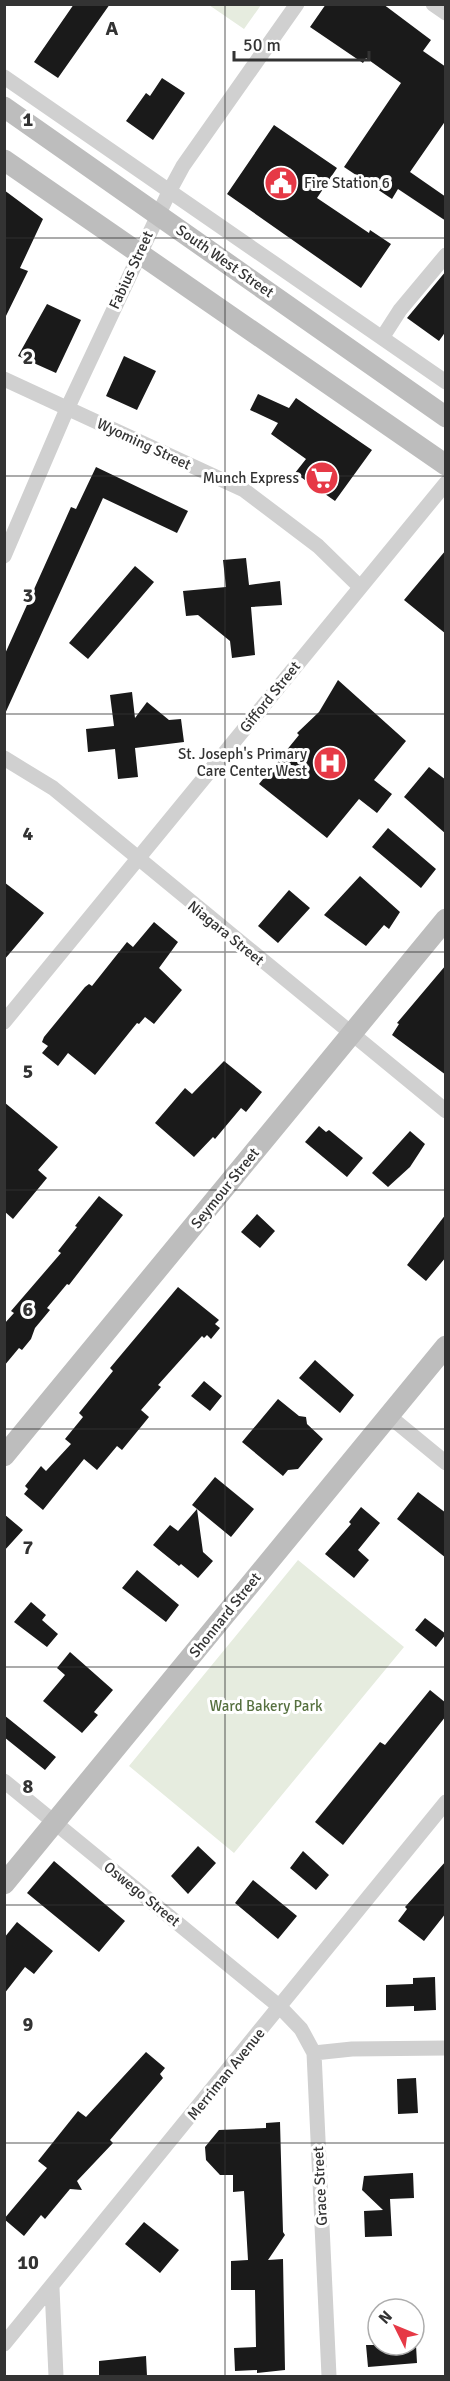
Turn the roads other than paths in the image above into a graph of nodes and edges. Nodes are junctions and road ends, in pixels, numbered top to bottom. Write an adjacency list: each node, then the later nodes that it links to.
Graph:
1 (297, 4): 7 (street, Fabius Street)
2 (433, 4): 3 (street)
3 (446, 13)
4 (4, 77): 7 (street, South West Street)
5 (4, 107): 8 (street, South West Street)
6 (4, 160): 9 (street)
7 (170, 190): 8 (street, Fabius Street); 11 (street, South West Street)
8 (158, 214): 9 (street, Fabius Street); 15 (street, South West Street)
9 (138, 254): 14 (street, Fabius Street); 16 (street)
10 (446, 255): 11 (street)
11 (382, 338): 13 (street, South West Street)
12 (4, 379): 14 (street, Wyoming Street)
13 (446, 382)
14 (67, 409): 18 (street, Fabius Street); 19 (street, Wyoming Street)
15 (446, 417)
16 (446, 465)
17 (446, 483): 19 (street, Gifford Street)
18 (4, 556)
19 (360, 587): 21 (street, Gifford Street)
20 (4, 758): 21 (street, Niagara Street)
21 (139, 861): 23 (street, Gifford Street); 24 (street, Niagara Street)
22 (446, 919): 24 (street, Seymour Street)
23 (4, 1022)
24 (350, 1035): 25 (street, Niagara Street); 28 (street, Seymour Street)
25 (446, 1112)
26 (446, 1346): 27 (street, Shonnard Street)
27 (388, 1416): 29 (street); 32 (street, Shonnard Street)
28 (4, 1456)
29 (446, 1463)
30 (4, 1781): 32 (street, Oswego Street)
31 (446, 1802): 34 (street, Merriman Avenue)
32 (55, 1823): 33 (street, Shonnard Street); 34 (street, Oswego Street)
33 (4, 1884)
34 (280, 2007): 36 (street, Grace Street); 37 (street, Merriman Avenue)
35 (446, 2048): 36 (street)
36 (314, 2053): 40 (street, Grace Street)
37 (52, 2288): 38 (street, Merriman Avenue); 39 (street)
38 (4, 2344)
39 (56, 2376)
40 (329, 2376)

